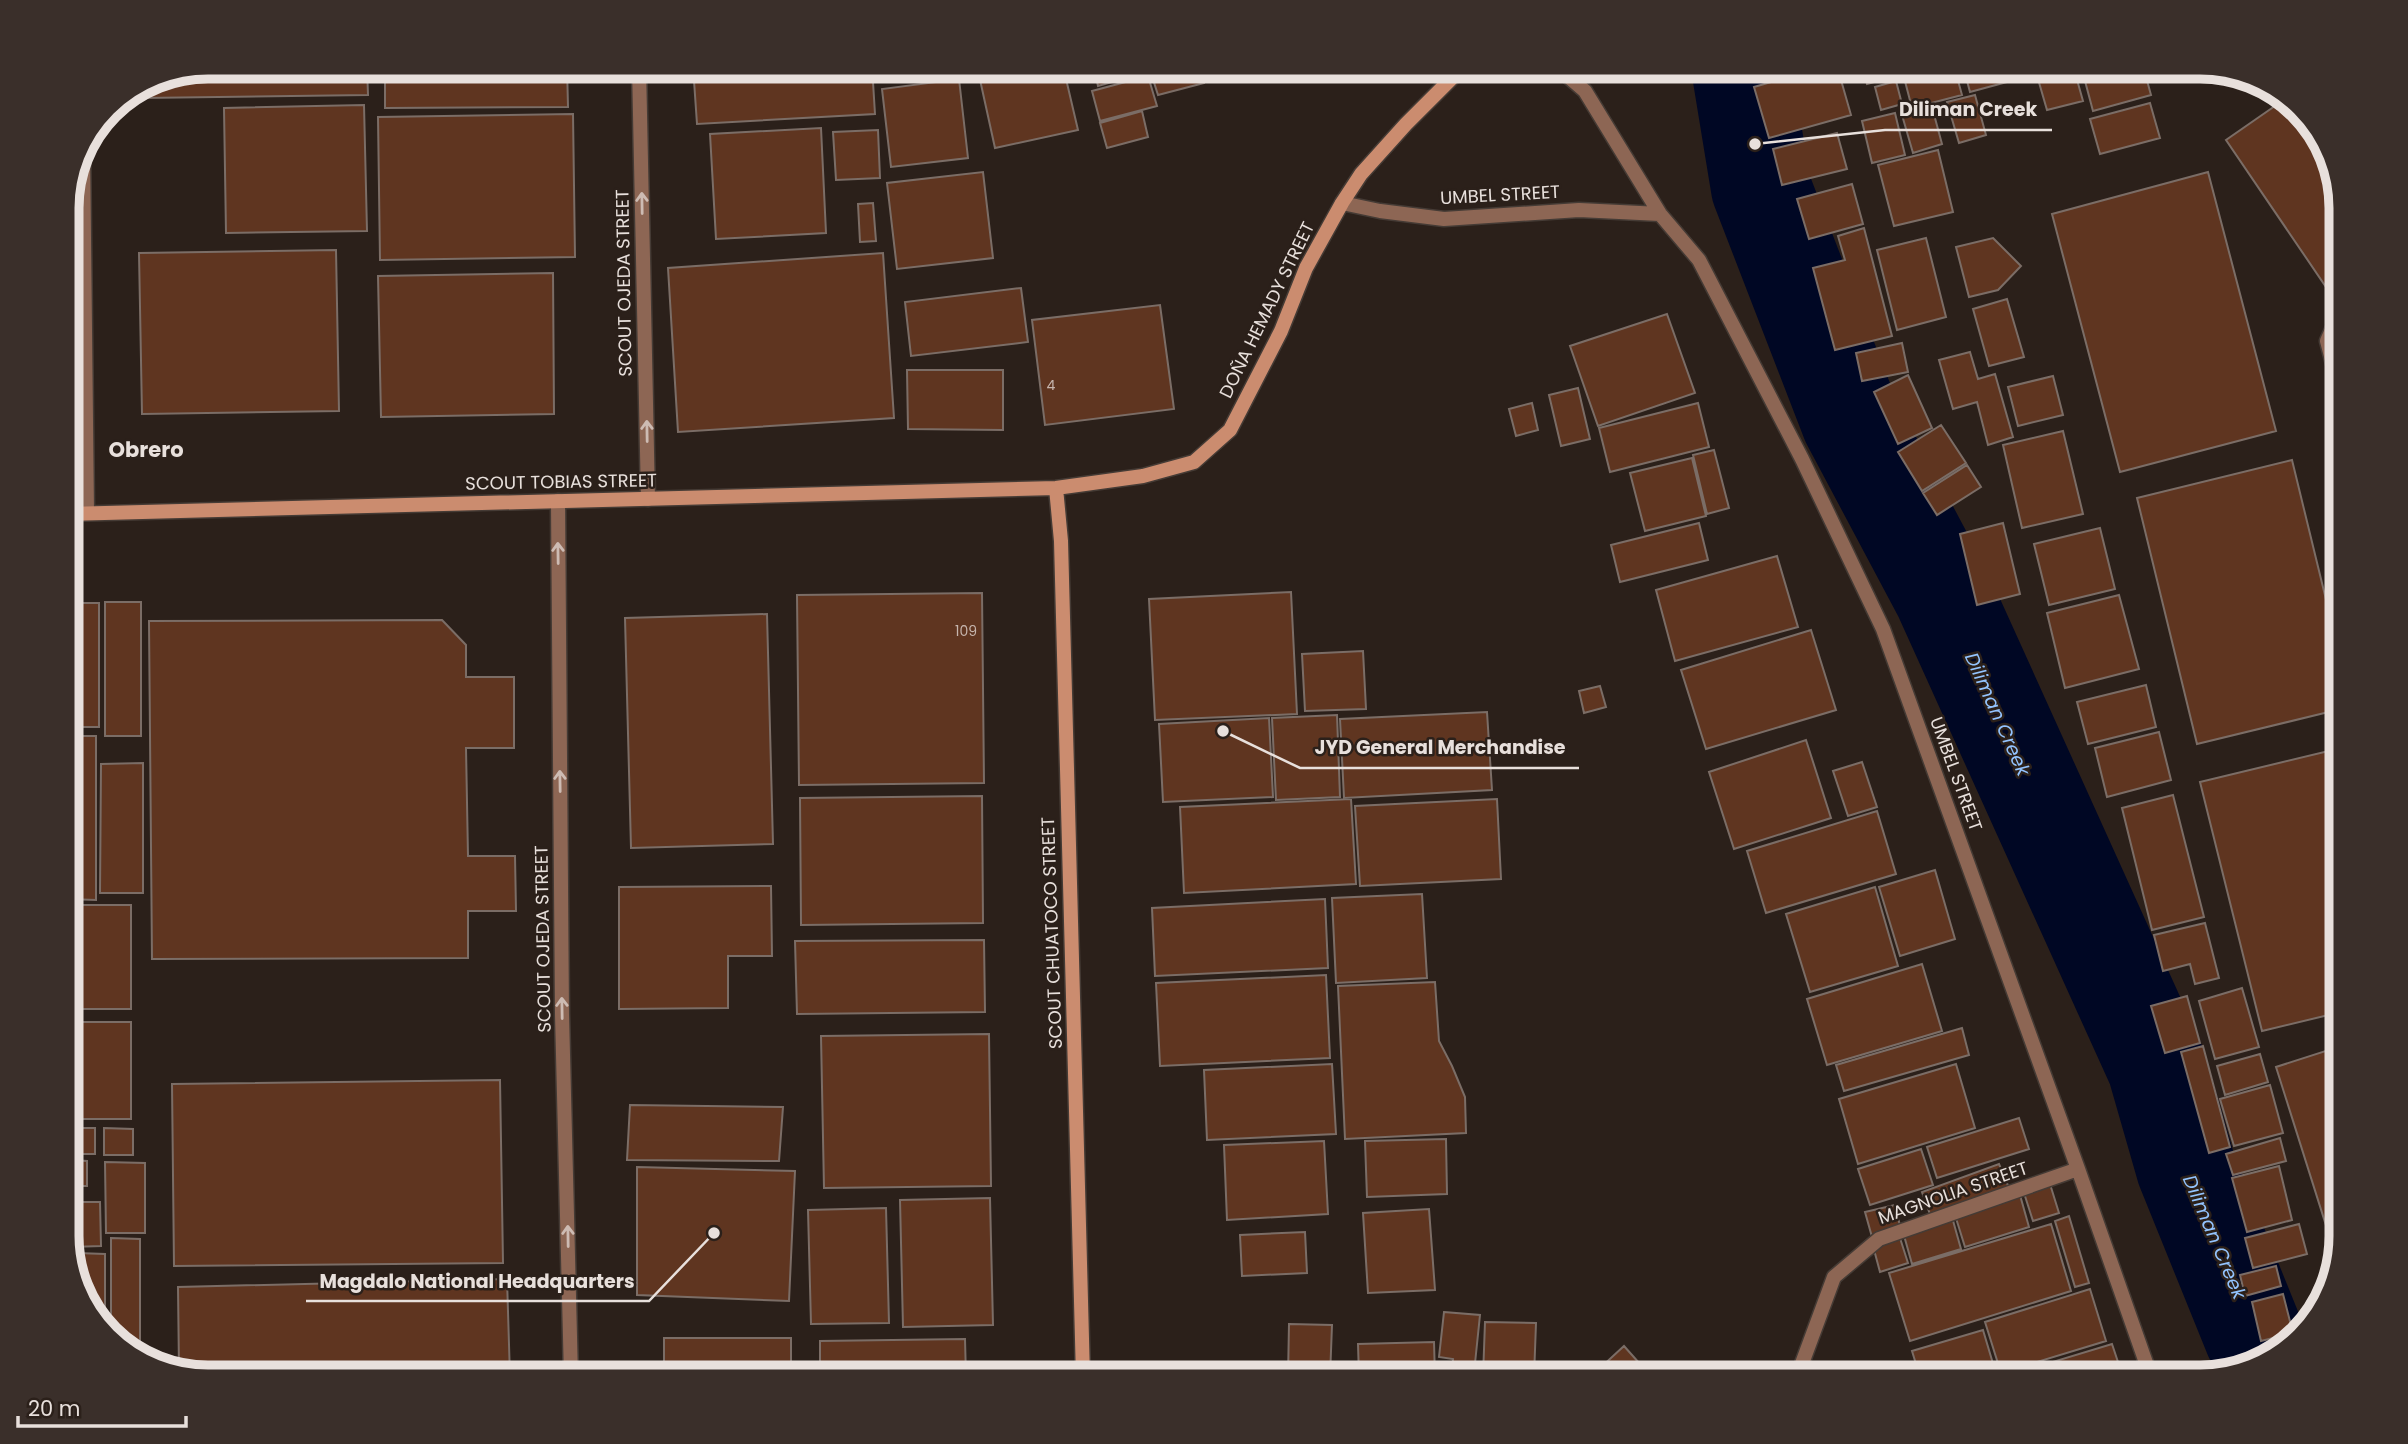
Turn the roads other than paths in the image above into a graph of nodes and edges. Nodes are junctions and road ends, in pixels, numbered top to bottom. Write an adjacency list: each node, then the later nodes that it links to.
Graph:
1 (639, 79): 8 (street, SCOUT OJEDA STREET, one-way to 1)
2 (1451, 79): 5 (street, DOÑA HEMADY STREET)
3 (1571, 79): 6 (street, UMBEL STREET)
4 (83, 173): 11 (street)
5 (1342, 203): 6 (street, UMBEL STREET); 7 (street, DOÑA HEMADY STREET)
6 (1660, 214): 12 (street, UMBEL STREET)
7 (1056, 488): 8 (street, SCOUT TOBIAS STREET); 14 (street, SCOUT CHUATOCO STREET)
8 (648, 499): 9 (street, SCOUT TOBIAS STREET)
9 (558, 501): 11 (street, SCOUT TOBIAS STREET); 13 (street, SCOUT OJEDA STREET, one-way to 9)
10 (79, 513): 11 (street, SCOUT TOBIAS STREET)
11 (87, 513)
12 (2078, 1169): 15 (street, MAGNOLIA STREET); 16 (street, UMBEL STREET)
13 (572, 1365)
14 (1083, 1365)
15 (1801, 1365)
16 (2147, 1365)

